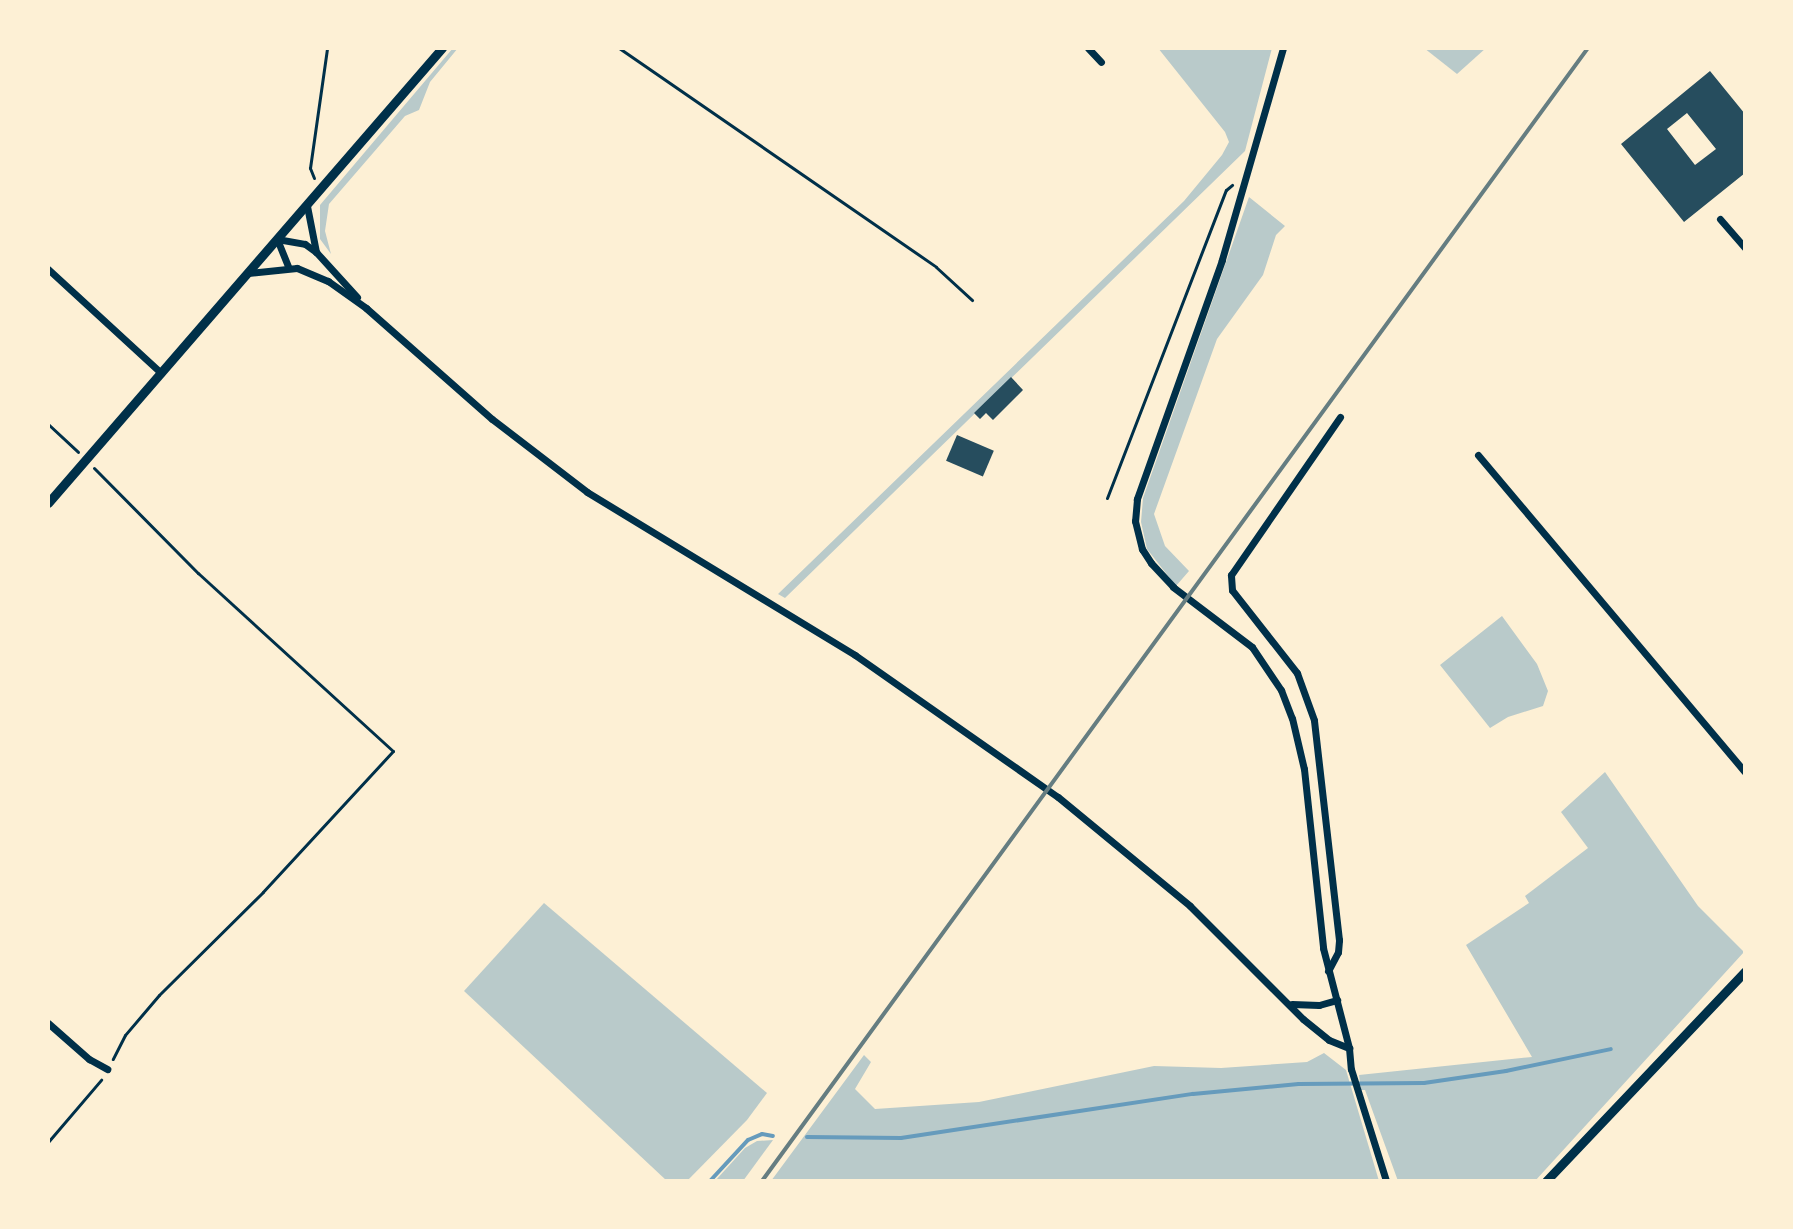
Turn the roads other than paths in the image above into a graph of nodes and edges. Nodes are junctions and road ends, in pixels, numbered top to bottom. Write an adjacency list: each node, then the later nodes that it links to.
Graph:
1 (442, 48): 5 (street)
2 (1088, 48): 4 (street)
3 (1283, 48): 20 (street)
4 (1101, 62)
5 (307, 206): 7 (street); 9 (street)
6 (1720, 219): 8 (street)
7 (277, 239): 9 (street); 10 (street); 12 (street)
8 (1745, 248)
9 (316, 252): 13 (street)
10 (289, 268): 12 (street); 13 (street)
11 (48, 269): 14 (street)
12 (248, 273): 14 (street)
13 (366, 308): 22 (street)
14 (161, 373): 17 (street)
15 (1340, 417): 20 (street)
16 (1478, 455): 18 (street)
17 (48, 503)
18 (1745, 772)
19 (1745, 971): 27 (street)
20 (1328, 972): 21 (street)
21 (1337, 1000): 22 (street); 24 (street)
22 (1292, 1004): 24 (street)
23 (48, 1023): 25 (street)
24 (1349, 1048): 26 (street)
25 (107, 1069)
26 (1386, 1181)
27 (1546, 1181)

